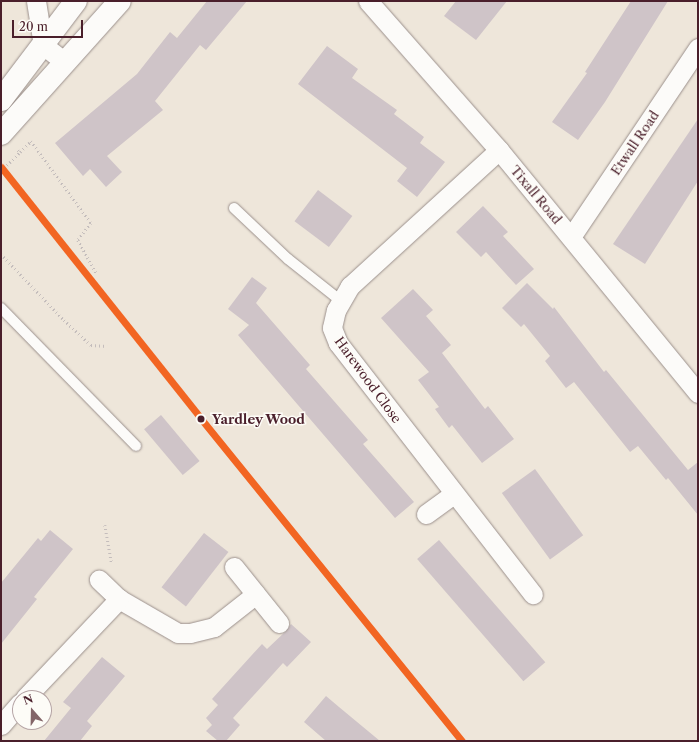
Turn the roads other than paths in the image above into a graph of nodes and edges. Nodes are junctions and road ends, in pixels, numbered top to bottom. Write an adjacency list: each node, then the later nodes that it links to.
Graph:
1 (36, 1): 5 (street)
2 (76, 1): 5 (street)
3 (120, 1): 7 (street)
4 (368, 1): 10 (street, Tixall Road)
5 (43, 45): 7 (street); 8 (street)
6 (698, 48): 12 (street, Etwall Road)
7 (66, 62): 9 (street)
8 (1, 100)
9 (1, 134)
10 (499, 150): 12 (street, Tixall Road); 13 (street, Harewood Close)
11 (234, 208): 13 (lane)
12 (571, 237): 15 (street, Tixall Road)
13 (341, 301): 17 (street, Harewood Close)
14 (1, 308): 16 (lane)
15 (698, 393)
16 (136, 446)
17 (454, 494): 18 (street); 22 (street, Harewood Close)
18 (426, 514)
19 (234, 567): 21 (street)
20 (99, 580): 23 (street)
21 (256, 594): 23 (street); 24 (street)
22 (533, 594)
23 (119, 599): 25 (street)
24 (279, 623)
25 (33, 690)
26 (12, 712): 27 (street)
27 (1, 725)

